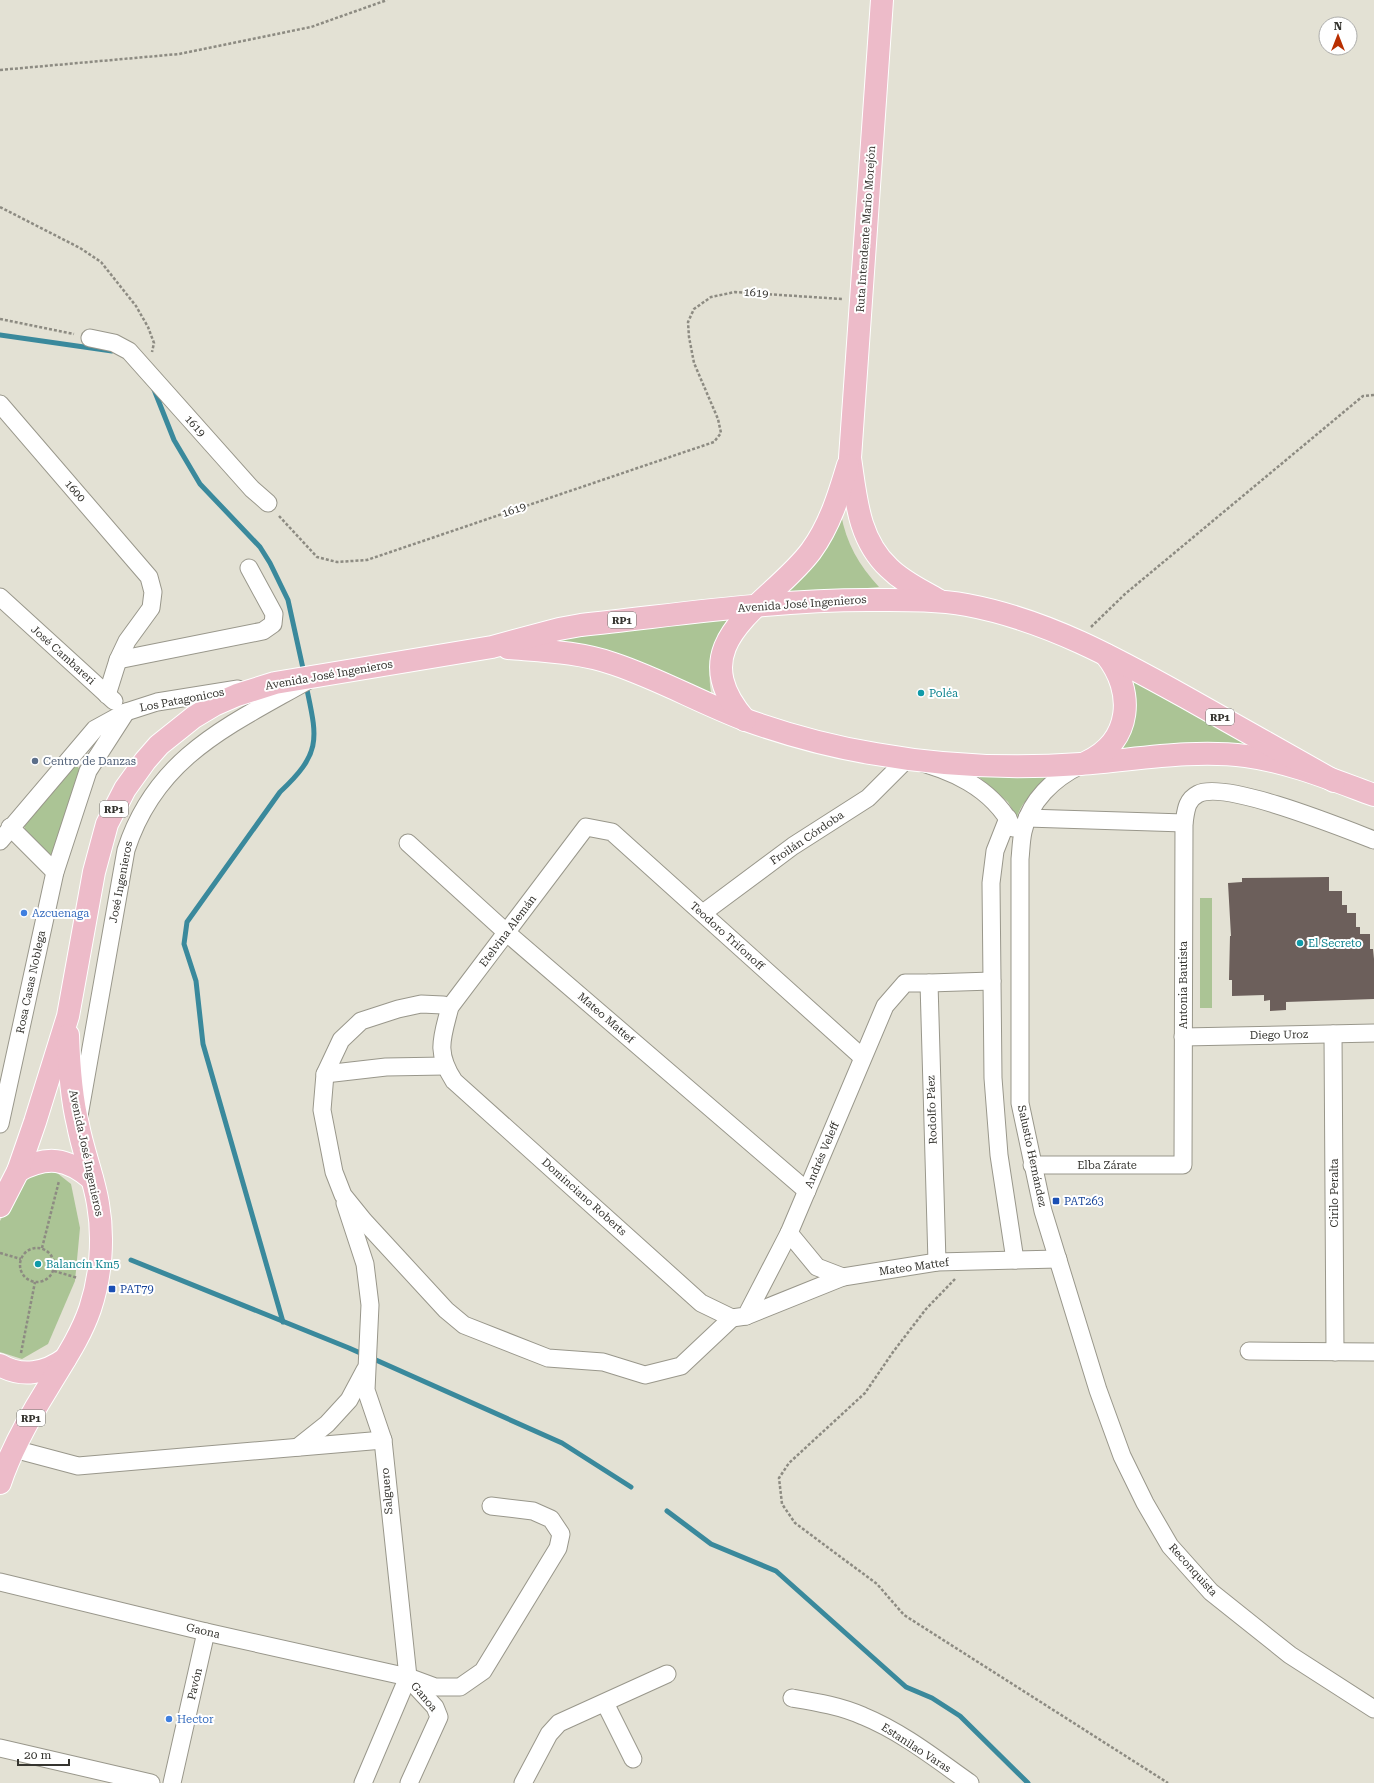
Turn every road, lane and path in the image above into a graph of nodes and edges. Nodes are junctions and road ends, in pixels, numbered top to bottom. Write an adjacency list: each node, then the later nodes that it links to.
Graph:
1 (387, 0): 3 (path)
2 (882, 0): 5 (main road, Ruta Intendente Mario Morejón)
3 (0, 70)
4 (0, 208): 8 (path)
5 (861, 300): 11 (main road, Ruta Intendente Mario Morejón); 12 (path, 1619)
6 (0, 319): 7 (path)
7 (90, 338): 8 (street, 1619)
8 (147, 372): 12 (street, 1619)
9 (1374, 395): 17 (path)
10 (0, 404): 20 (street, 1600)
11 (850, 458): 15 (main road); 16 (main road)
12 (268, 503)
13 (249, 568): 20 (street)
14 (0, 597): 23 (street, José Cambareri)
15 (941, 602): 16 (main road, Avenida José Ingenieros / RP1); 17 (main road, Avenida José Ingenieros / RP1)
16 (754, 606): 18 (main road, Avenida José Ingenieros / RP1); 25 (main road)
17 (1077, 640): 19 (main road, Avenida José Ingenieros / RP1)
18 (492, 647): 21 (main road, Avenida José Ingenieros / RP1); 25 (main road, Avenida José Ingenieros / RP1)
19 (1106, 655): 27 (main road, RP1); 28 (main road, RP1)
20 (118, 660): 23 (street)
21 (314, 676): 22 (main road, Avenida José Ingenieros / RP1); 53 (street, José Ingenieros)
22 (275, 683): 24 (street, Los Patagonicos); 45 (main road, Avenida José Ingenieros / RP1)
23 (107, 695): 24 (street, José Cambareri)
24 (126, 712): 33 (street, Los Patagonicos); 39 (street, Rosa Casas Noblega)
25 (745, 720): 26 (main road, Avenida José Ingenieros / RP1)
26 (907, 759): 27 (main road, Avenida José Ingenieros / RP1); 30 (street); 40 (street, Froilán Córdoba)
27 (1084, 764): 28 (main road, Avenida José Ingenieros); 31 (street, Salustio Hernández)
28 (1334, 780): 29 (main road, RP1)
29 (1374, 795)
30 (1008, 818): 38 (street); 42 (street)
31 (1028, 818): 32 (street); 38 (street, Salustio Hernández)
32 (1184, 823): 35 (street, Antonia Bautista); 48 (street, Antonia Bautista)
33 (10, 827): 36 (street, Los Patagonicos); 39 (street)
34 (586, 827): 40 (street, Teodoro Trifonoff); 41 (street, Etelvina Alemán)
35 (1374, 840)
36 (0, 841)
37 (408, 844): 41 (street, Mateo Mattef)
38 (1020, 859): 55 (street, Salustio Hernández)
39 (55, 872): 52 (street, Rosa Casas Noblega)
40 (703, 913): 49 (street, Teodoro Trifonoff)
41 (507, 933): 44 (street, Etelvina Alemán); 59 (street, Mateo Mattef)
42 (992, 981): 43 (street); 67 (street)
43 (929, 982): 49 (street, Andrés Veleff); 69 (street, Rodolfo Páez)
44 (450, 1007): 50 (street, Etelvina Alemán); 51 (street)
45 (68, 1016): 53 (main road, Avenida José Ingenieros / RP1); 57 (main road, Avenida José Ingenieros / RP1)
46 (1374, 1033): 47 (street, Diego Uroz)
47 (1333, 1034): 48 (street, Diego Uroz); 76 (street, Cirilo Peralta)
48 (1183, 1037): 56 (street, Antonia Bautista)
49 (862, 1058): 59 (street, Andrés Veleff)
50 (445, 1066): 51 (street); 74 (street, Dominciano Roberts)
51 (325, 1074): 60 (street, Salguero)
52 (0, 1124)
53 (78, 1126): 58 (main road, Avenida José Ingenieros / RP1)
54 (64, 1162): 57 (main road); 58 (main road); 63 (path)
55 (1032, 1165): 56 (street, Elba Zárate); 66 (street, Salustio Hernández)
56 (1183, 1166)
57 (18, 1172): 61 (main road, Avenida José Ingenieros / RP1)
58 (92, 1179): 73 (main road, Avenida José Ingenieros / RP1)
59 (807, 1191): 62 (street, Andrés Veleff)
60 (343, 1195): 74 (street); 79 (street, Salguero)
61 (1, 1202)
62 (788, 1233): 71 (street); 74 (street, Andrés Veleff)
63 (42, 1248): 65 (path); 70 (path)
64 (0, 1253): 65 (path)
65 (21, 1259): 72 (path)
66 (1058, 1259): 67 (street, Mateo Mattef); 81 (street, Salustio Hernández)
67 (1014, 1260): 68 (street, Mateo Mattef)
68 (972, 1261): 69 (street, Mateo Mattef); 102 (path)
69 (937, 1262): 71 (street, Mateo Mattef)
70 (54, 1272): 72 (path); 73 (path)
71 (843, 1278): 74 (street, Mateo Mattef)
72 (35, 1282): 80 (path)
73 (97, 1282): 78 (main road, Avenida José Ingenieros / RP1)
74 (739, 1317)
75 (1249, 1351): 76 (street)
76 (1335, 1352): 77 (street)
77 (1374, 1352)
78 (68, 1357): 80 (main road, RP1); 84 (main road, Avenida José Ingenieros / RP1)
79 (366, 1367): 82 (street, Salguero); 83 (street)
80 (9, 1368)
81 (1098, 1390): 93 (street, Reconquista)
82 (383, 1440): 83 (street); 90 (street, Salguero)
83 (298, 1447): 84 (street)
84 (14, 1449): 85 (main road, Avenida José Ingenieros / RP1)
85 (0, 1483)
86 (491, 1506): 90 (street, Gaona)
87 (0, 1582): 88 (street, Gaona)
88 (206, 1632): 90 (street, Gaona); 97 (street, Pavón)
89 (667, 1674): 92 (street)
90 (408, 1677): 98 (street, Salguero); 99 (street, Ganoa)
91 (792, 1698): 101 (street, Estanilao Varas)
92 (605, 1703): 95 (street); 100 (street)
93 (1374, 1709)
94 (0, 1748): 96 (street)
95 (633, 1759)
96 (151, 1783)
97 (172, 1783)
98 (363, 1783)
99 (409, 1783)
100 (523, 1783)
101 (970, 1783)
102 (1168, 1783)

